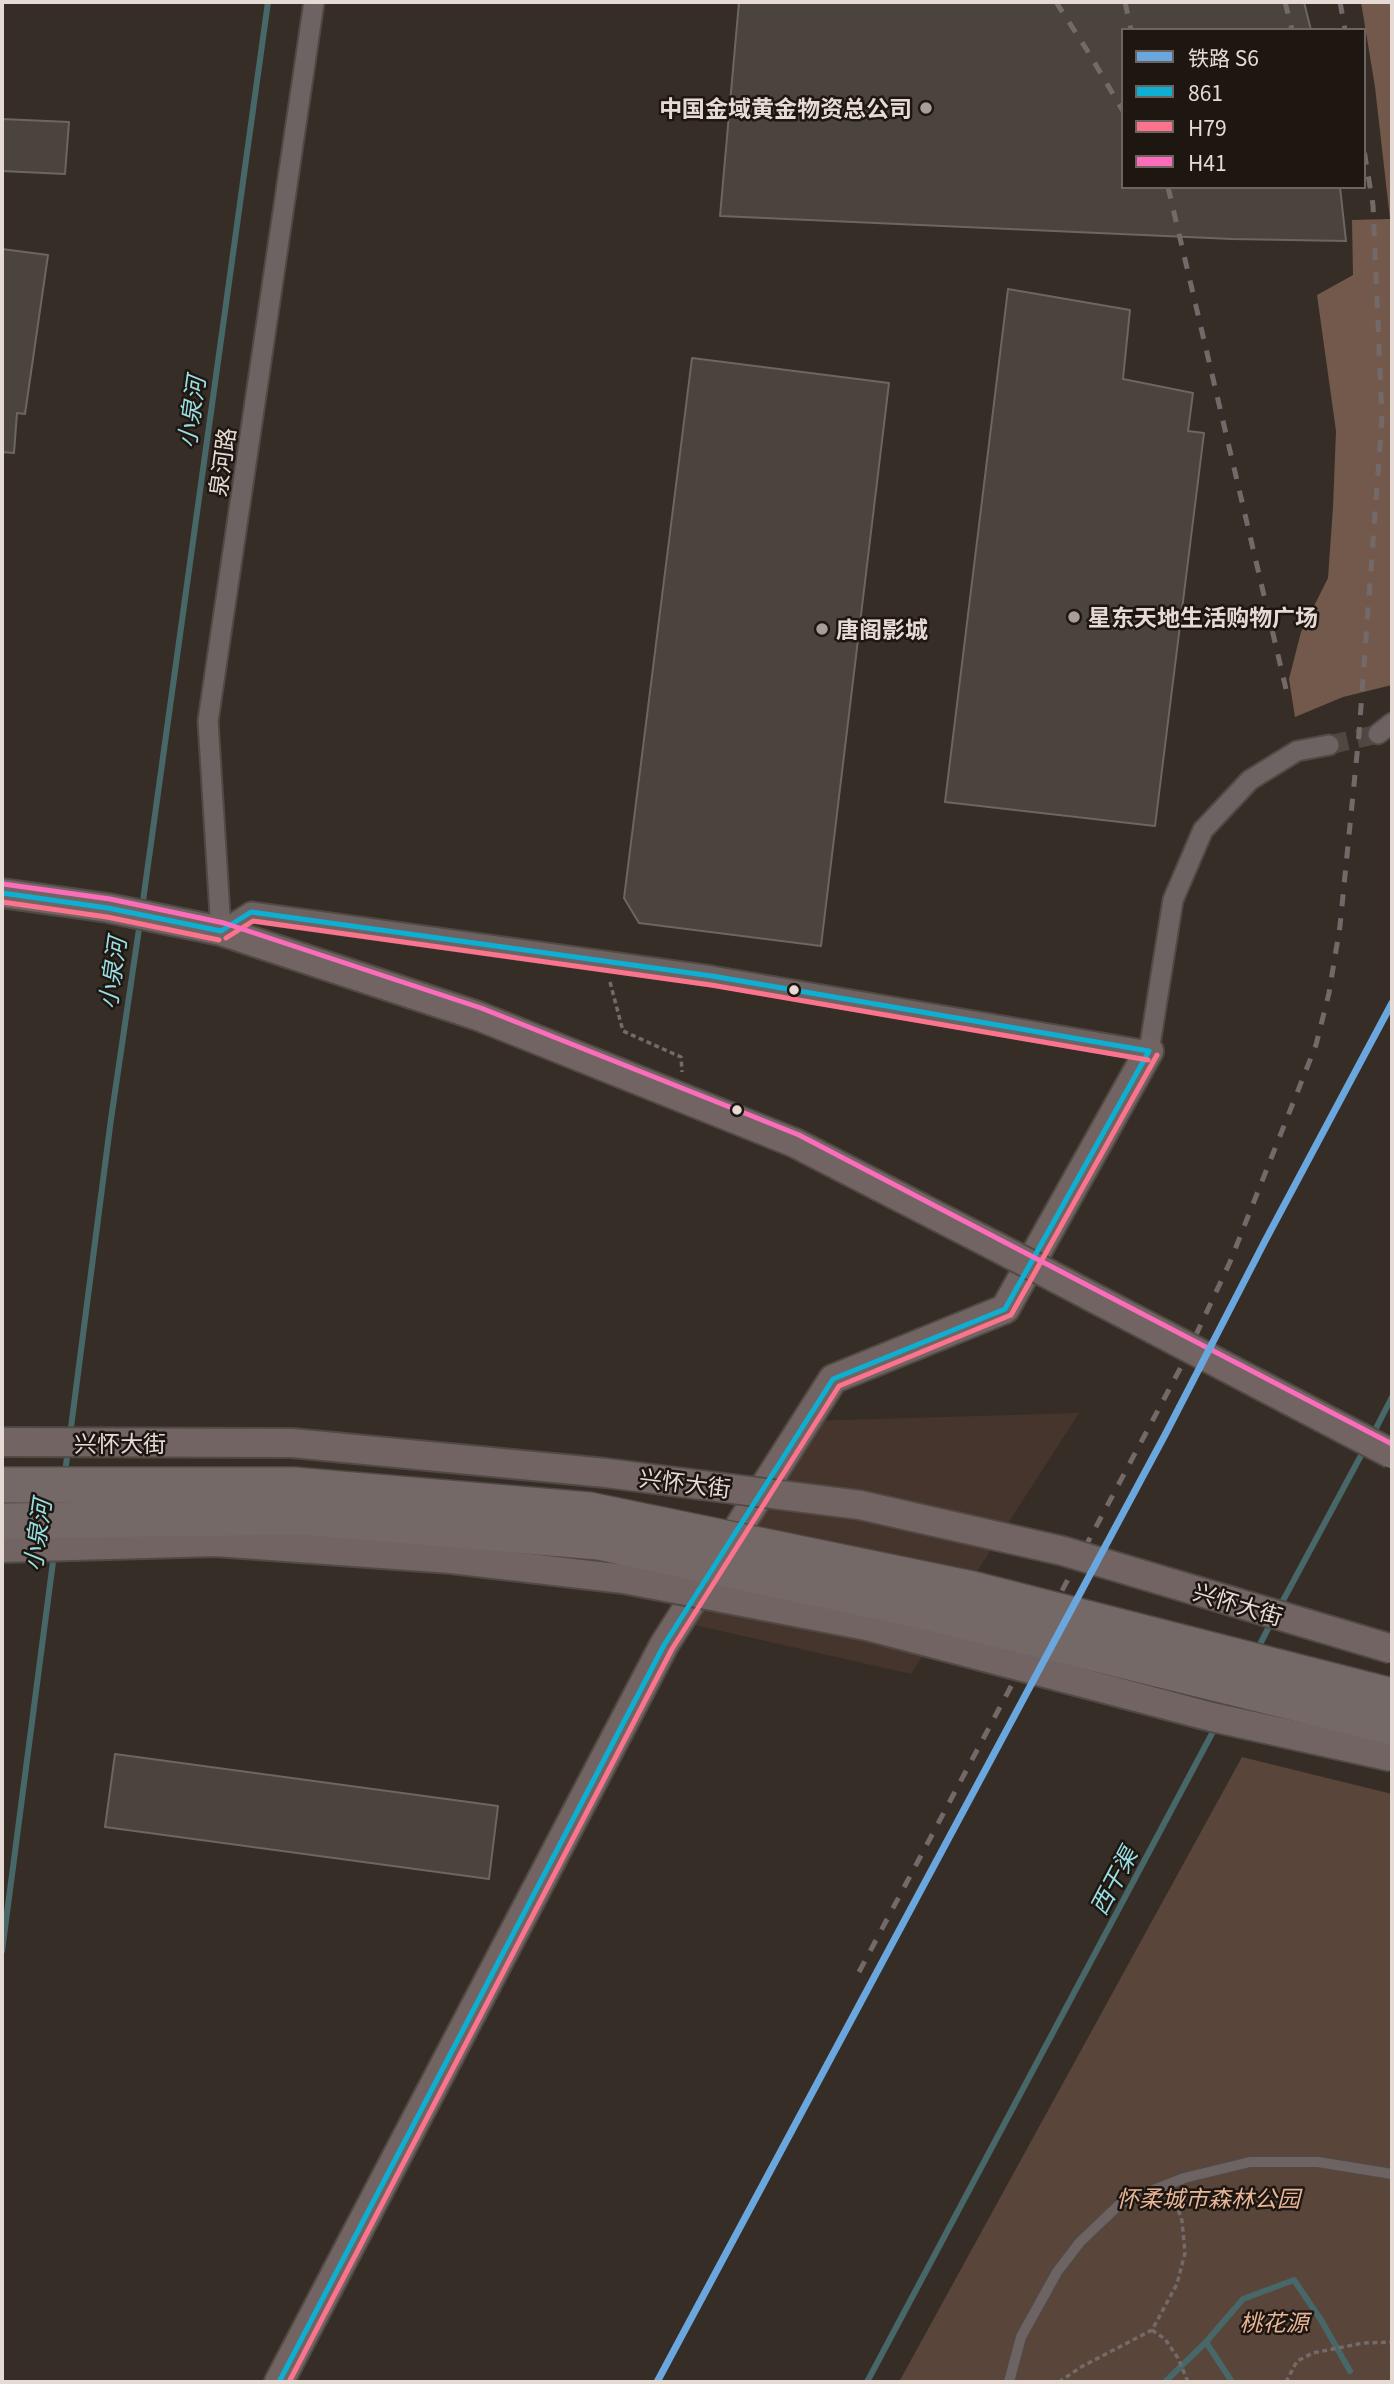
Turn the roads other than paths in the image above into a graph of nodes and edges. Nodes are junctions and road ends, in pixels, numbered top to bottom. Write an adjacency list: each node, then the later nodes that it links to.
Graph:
1 (314, 2): 4 (street, 泉河路)
2 (1329, 745): 5 (street)
3 (2, 893): 4 (street)
4 (221, 930): 5 (street); 7 (street, bridge)
5 (1149, 1051): 16 (street)
6 (2, 1443): 11 (street, 兴怀大街, bridge)
7 (1392, 1454)
8 (2, 1485): 12 (highway, bridge)
9 (2, 1521): 13 (highway, bridge)
10 (2, 1548): 14 (street, bridge)
11 (1392, 1649)
12 (1392, 1696)
13 (1392, 1727)
14 (1392, 1757)
15 (1392, 2174): 17 (lane)
16 (279, 2382)
17 (1009, 2382)

